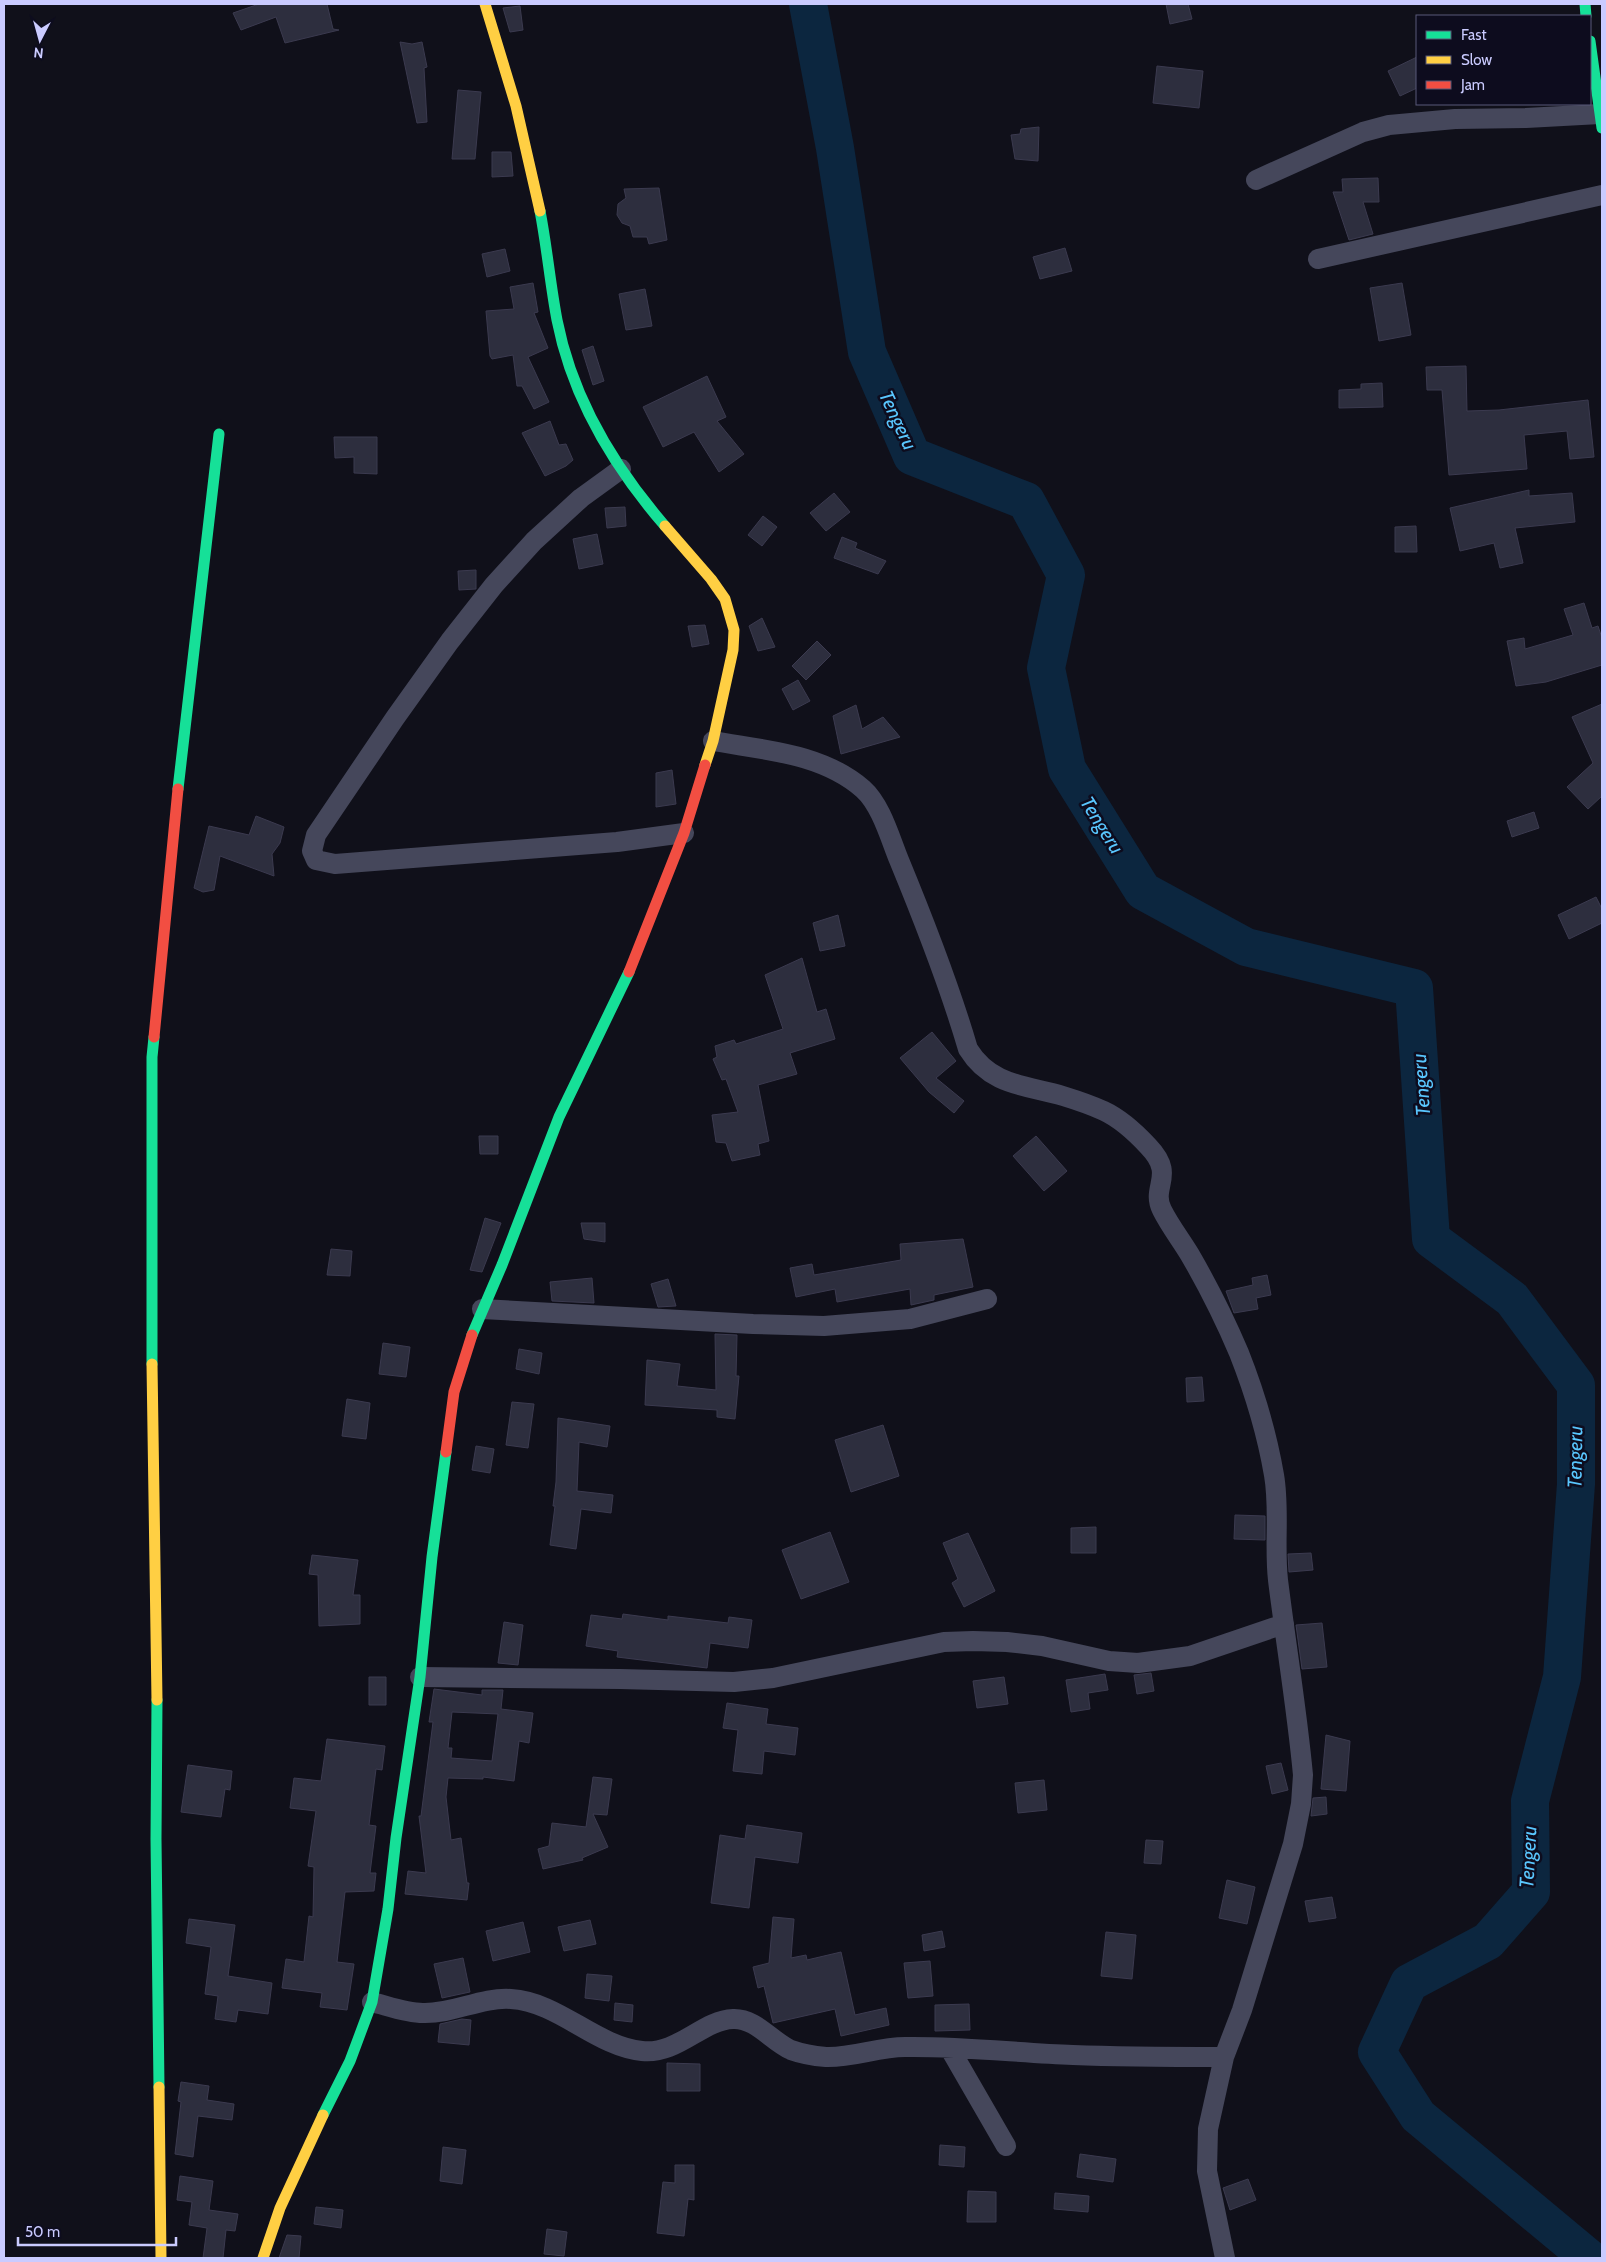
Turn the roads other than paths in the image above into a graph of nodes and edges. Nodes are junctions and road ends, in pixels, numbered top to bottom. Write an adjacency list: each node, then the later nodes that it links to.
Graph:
1 (485, 4): 8 (street)
2 (1591, 48): 3 (street)
3 (1601, 121): 4 (street)
4 (1256, 180)
5 (1602, 195): 6 (street)
6 (1318, 258)
7 (219, 434): 19 (street)
8 (621, 469): 9 (street); 10 (street)
9 (712, 741): 10 (street); 13 (street)
10 (684, 832): 12 (street)
11 (987, 1299): 12 (street)
12 (482, 1309): 14 (street)
13 (1284, 1624): 14 (street); 17 (street)
14 (420, 1677): 15 (street)
15 (372, 2002): 16 (street); 20 (street)
16 (950, 2049): 17 (street); 18 (street)
17 (1224, 2057): 21 (street)
18 (1006, 2146)
19 (161, 2258)
20 (263, 2258)
21 (1225, 2258)

